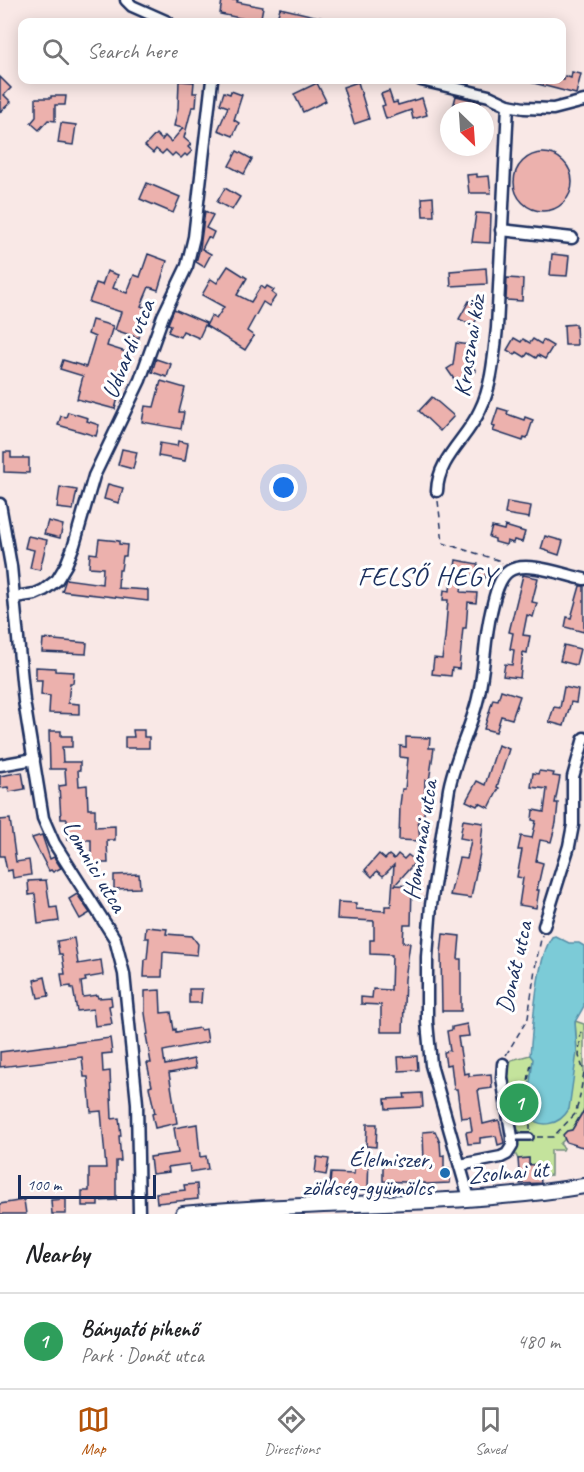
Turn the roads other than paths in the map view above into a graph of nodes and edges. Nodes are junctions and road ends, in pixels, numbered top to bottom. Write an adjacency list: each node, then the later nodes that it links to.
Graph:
1 (126, 0): 2 (street)
2 (159, 18)
3 (212, 84): 12 (street, Udvardi utca)
4 (438, 84): 6 (street)
5 (584, 101): 6 (street)
6 (508, 105): 7 (street, Krasznai köz)
7 (501, 230): 8 (street); 9 (street, Krasznai köz)
8 (572, 238)
9 (437, 491)
10 (0, 504): 12 (street, Lomnici utca)
11 (584, 579): 20 (street, Homonnai utca)
12 (15, 597): 14 (street, Lomnici utca)
13 (584, 738): 16 (street, Donát utca)
14 (33, 759): 15 (street); 23 (street, Lomnici utca)
15 (0, 765)
16 (544, 926)
17 (503, 1064): 18 (street)
18 (512, 1137): 19 (lane); 20 (street)
19 (530, 1137)
20 (460, 1165): 22 (street, Homonnai utca)
21 (584, 1186): 22 (street, Zsolnai út)
22 (469, 1198): 24 (street, Zsolnai út)
23 (139, 1214)
24 (183, 1214)

